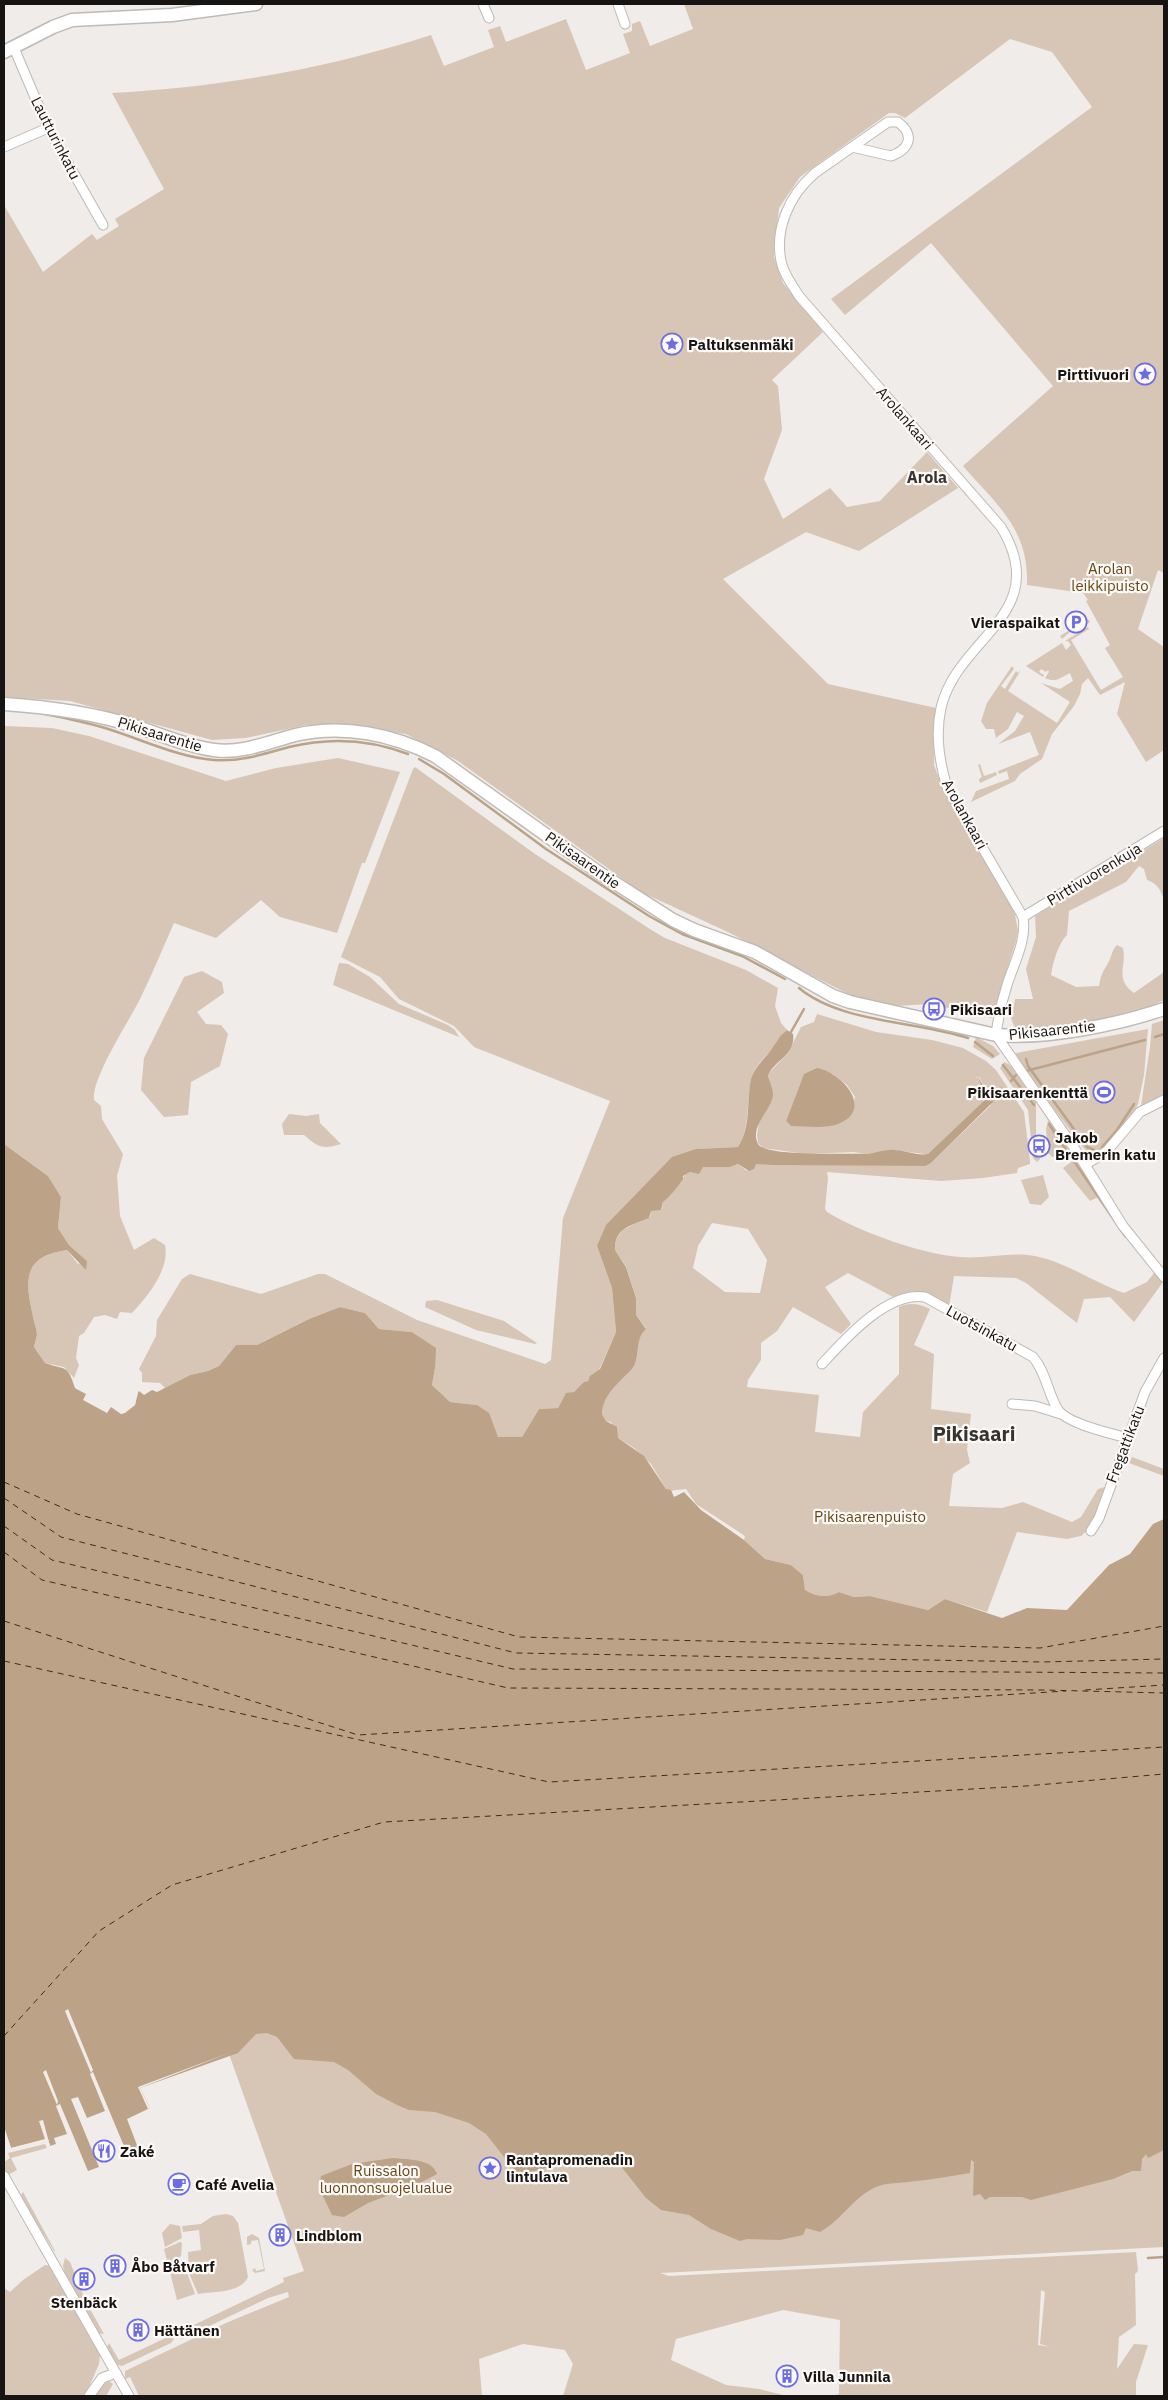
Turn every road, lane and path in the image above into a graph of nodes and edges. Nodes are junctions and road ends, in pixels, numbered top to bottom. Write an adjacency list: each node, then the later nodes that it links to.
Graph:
1 (256, 4): 6 (street)
2 (483, 4): 4 (street)
3 (618, 4): 5 (street)
4 (488, 18)
5 (626, 24)
6 (9, 50): 7 (street, Lautturinkatu)
7 (48, 128): 8 (street); 10 (street, Lautturinkatu)
8 (4, 147)
9 (852, 147): 9 (street, Arolankaari); 13 (street, Arolankaari)
10 (103, 225)
11 (4, 704): 15 (street, Pikisaarentie)
12 (1164, 832): 13 (street, Pirttivuorenkuja)
13 (1023, 917): 15 (street)
14 (1164, 1009): 15 (street, Pikisaarentie)
15 (996, 1035): 17 (street)
16 (1164, 1100): 17 (street)
17 (1086, 1165): 18 (street)
18 (1164, 1277)
19 (1164, 1358): 23 (street, Fregattikatu)
20 (822, 1364): 22 (street, Luotsinkatu)
21 (1012, 1404): 22 (street)
22 (1064, 1416): 23 (street)
23 (1127, 1438): 24 (street, Fregattikatu)
24 (1091, 1531)
25 (4, 2176): 26 (street)
26 (116, 2373): 27 (street); 28 (street)
27 (89, 2396)
28 (129, 2396)

